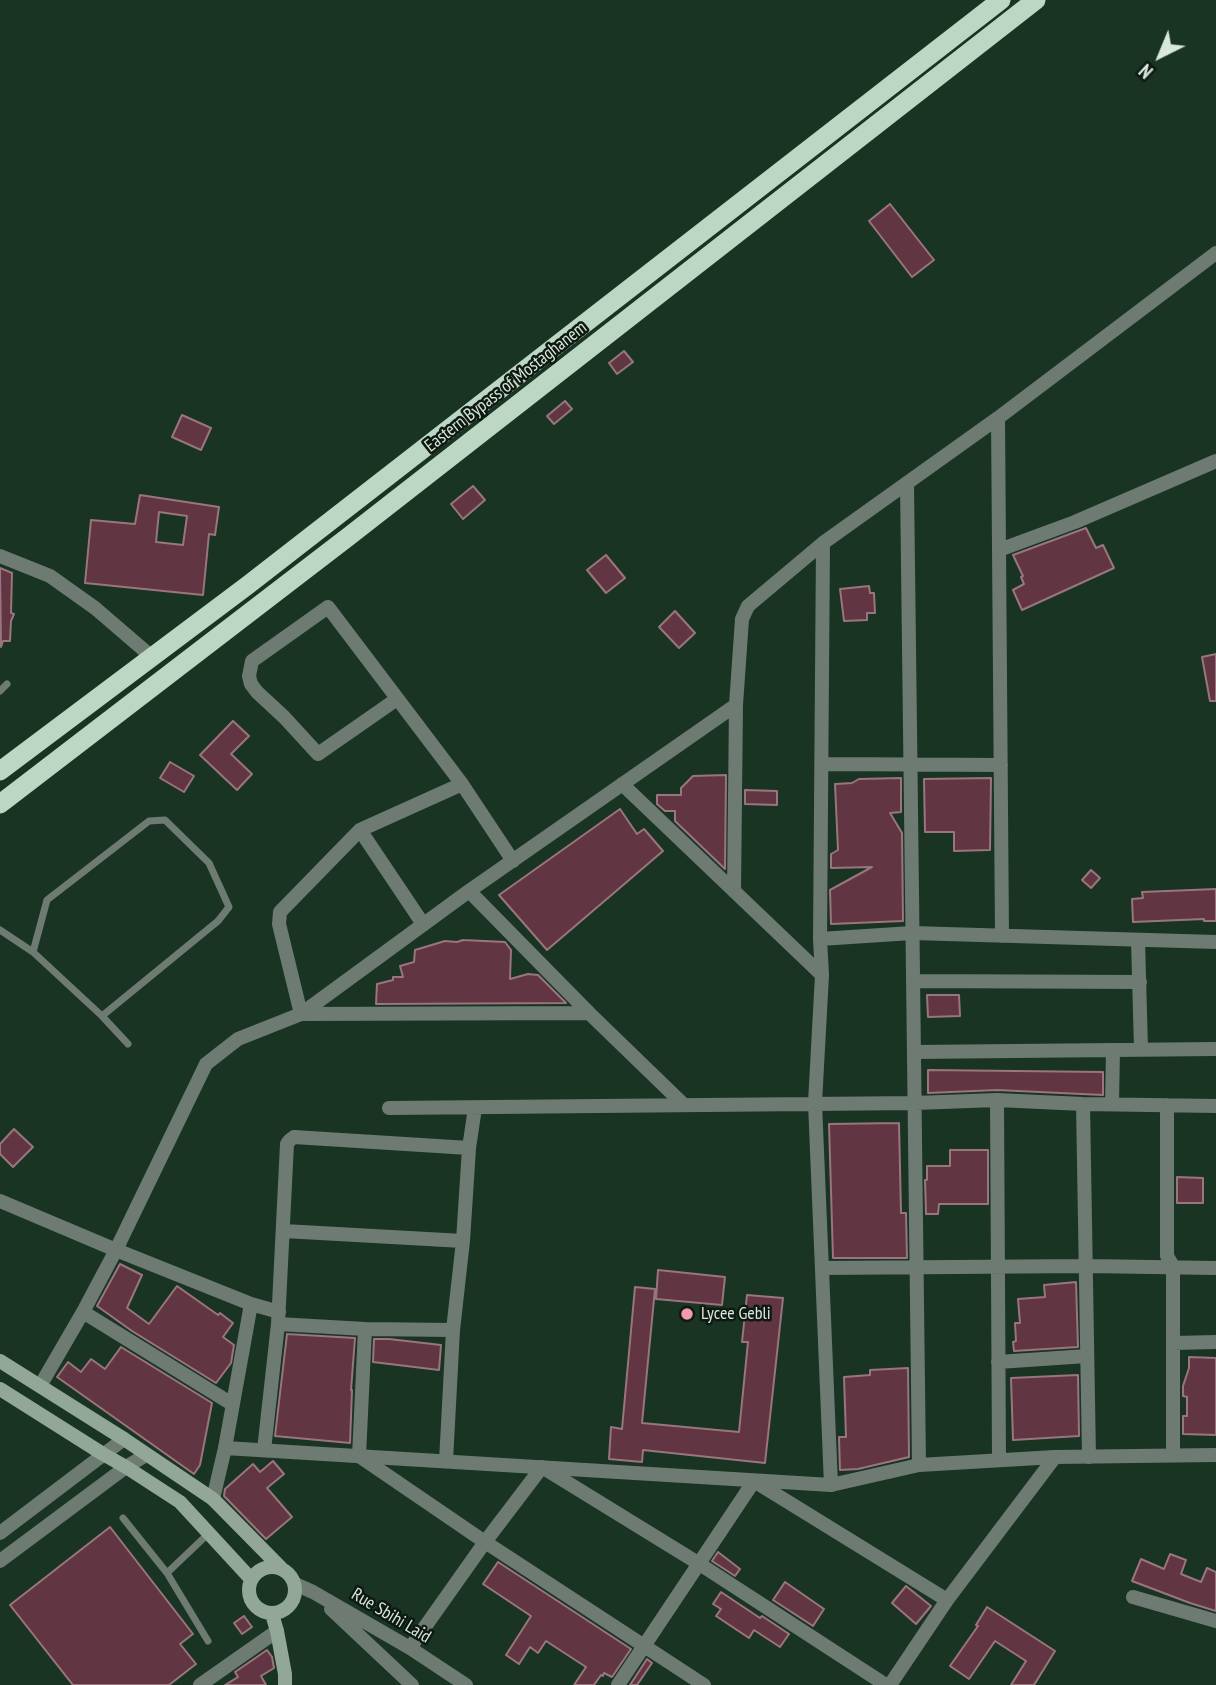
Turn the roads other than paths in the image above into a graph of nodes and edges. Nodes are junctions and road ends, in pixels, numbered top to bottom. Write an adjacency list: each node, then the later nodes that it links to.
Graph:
1 (1001, 0): 10 (highway, Eastern Bypass of Mostaghanem)
2 (1036, 0): 21 (highway, Eastern Bypass of Mostaghanem)
3 (1216, 253): 4 (street)
4 (998, 418): 6 (street); 8 (street)
5 (1216, 461): 8 (street)
6 (906, 483): 7 (street); 16 (street)
7 (823, 542): 14 (street); 15 (street)
8 (999, 550): 17 (street)
9 (0, 556): 10 (street)
10 (152, 657): 18 (highway, Eastern Bypass of Mostaghanem)
11 (7, 684): 12 (lane)
12 (0, 691)
13 (397, 699): 13 (street); 19 (street)
14 (736, 705): 20 (street); 25 (street)
15 (822, 764): 16 (street); 30 (street)
16 (910, 764): 17 (street); 28 (street)
17 (1001, 765): 29 (street)
18 (0, 771)
19 (461, 784): 22 (street); 23 (street)
20 (622, 784): 23 (street); 25 (street)
21 (0, 804)
22 (360, 830): 26 (street); 38 (street)
23 (513, 861): 24 (street)
24 (469, 891): 26 (street); 37 (street)
25 (734, 891): 34 (street)
26 (424, 924): 38 (street)
27 (0, 930): 33 (lane)
28 (912, 933): 29 (street); 30 (street); 35 (street)
29 (1002, 936): 31 (street)
30 (820, 939): 34 (street)
31 (1138, 940): 32 (street); 36 (street)
32 (1216, 942)
33 (33, 952): 39 (lane); 39 (lane)
34 (822, 975): 46 (street)
35 (913, 981): 36 (street); 44 (street)
36 (1140, 982): 41 (street)
37 (589, 1013): 38 (street); 48 (street)
38 (300, 1014): 59 (street)
39 (102, 1016): 40 (lane)
40 (128, 1044)
41 (1141, 1049): 42 (street); 43 (street)
42 (1216, 1049)
43 (1113, 1050): 44 (street); 50 (street)
44 (914, 1052): 47 (street)
45 (996, 1100): 47 (street); 49 (street); 63 (street)
46 (815, 1103): 47 (street); 48 (street); 64 (street)
47 (915, 1103): 62 (street)
48 (683, 1104): 54 (street)
49 (1083, 1104): 50 (street); 60 (street)
50 (1112, 1104): 51 (street)
51 (1167, 1105): 52 (street); 61 (street)
52 (1216, 1106)
53 (388, 1108): 54 (street)
54 (475, 1108): 55 (street)
55 (469, 1148): 57 (street); 58 (street)
56 (0, 1201): 59 (street)
57 (284, 1231): 58 (street); 68 (street)
58 (463, 1241): 70 (street)
59 (117, 1250): 66 (street); 67 (street)
60 (1086, 1266): 61 (street); 63 (street); 73 (street)
61 (1173, 1266): 65 (street); 72 (street)
62 (917, 1267): 63 (street); 64 (street); 91 (street)
63 (998, 1267): 75 (street)
64 (822, 1268): 95 (street)
65 (1216, 1268)
66 (251, 1304): 68 (street); 78 (street)
67 (83, 1312): 76 (street); 78 (street)
68 (279, 1318): 69 (street); 81 (street)
69 (365, 1328): 70 (street); 86 (street)
70 (453, 1329): 90 (street)
71 (1216, 1342): 72 (street)
72 (1173, 1343): 84 (street)
73 (1087, 1356): 75 (street); 88 (street)
74 (0, 1361): 76 (main road)
75 (998, 1362): 89 (street)
76 (40, 1387): 79 (main road)
77 (0, 1389): 82 (main road)
78 (232, 1404): 80 (street)
79 (124, 1439): 82 (street); 83 (main road)
80 (225, 1448): 81 (street); 96 (street)
81 (264, 1450): 86 (street)
82 (103, 1454): 92 (main road); 98 (street)
83 (146, 1455): 92 (street); 96 (main road)
84 (1173, 1455): 85 (street); 88 (street)
85 (1216, 1455)
86 (359, 1456): 90 (street); 100 (street)
87 (1055, 1457): 88 (street); 89 (street); 109 (street)
88 (1089, 1457)
89 (999, 1459): 91 (street)
90 (446, 1461): 93 (street)
91 (919, 1465): 95 (street)
92 (126, 1467): 99 (main road); 101 (street)
93 (542, 1467): 94 (street); 100 (street); 102 (street)
94 (754, 1480): 95 (street); 102 (street); 109 (street)
95 (831, 1485)
96 (213, 1499): 103 (main road)
97 (123, 1518): 104 (lane)
98 (0, 1533)
99 (209, 1533): 104 (lane); 105 (main road)
100 (485, 1542): 114 (street); 115 (street)
101 (0, 1561)
102 (698, 1563): 114 (street); 122 (street)
103 (281, 1568): 105 (main road); 106 (main road)
104 (167, 1573): 113 (lane)
105 (251, 1579): 110 (main road)
106 (295, 1584): 107 (street, Rue Sbihi Laid); 110 (main road)
107 (313, 1592): 115 (street, Rue Sbihi Laid); 118 (street)
108 (1133, 1597): 111 (street)
109 (947, 1600): 122 (street)
110 (272, 1614): 112 (main road)
111 (1216, 1620)
112 (277, 1632): 116 (main road); 117 (street)
113 (208, 1641)
114 (644, 1646): 120 (street); 121 (street)
115 (410, 1648): 119 (street, Rue Sbihi Laid)
116 (288, 1681)
117 (200, 1685)
118 (412, 1685)
119 (466, 1685)
120 (618, 1685)
121 (704, 1685)
122 (888, 1685)

